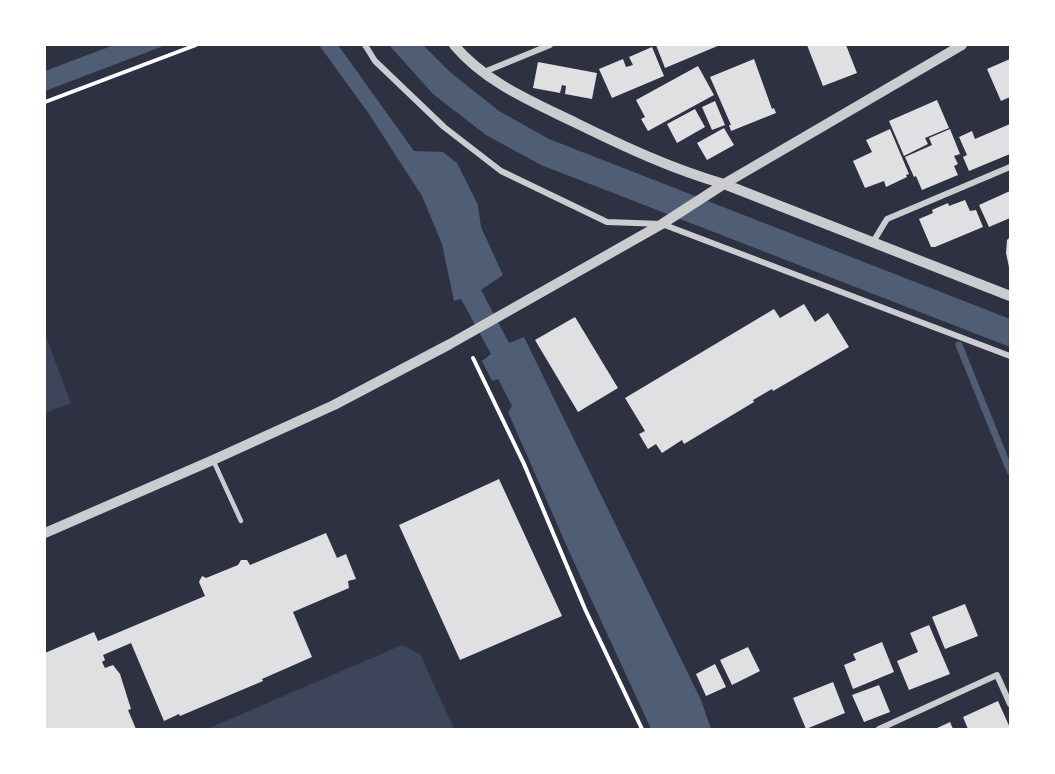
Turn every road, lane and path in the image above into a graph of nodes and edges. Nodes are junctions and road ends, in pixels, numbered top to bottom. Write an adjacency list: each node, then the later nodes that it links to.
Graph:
1 (195, 45): 7 (path)
2 (365, 45): 10 (street)
3 (454, 45): 6 (street)
4 (550, 45): 6 (street)
5 (962, 45): 9 (street)
6 (484, 72): 9 (street)
7 (45, 102)
8 (1010, 167): 11 (street)
9 (724, 184): 10 (street); 11 (street)
10 (666, 221): 13 (street); 15 (street)
11 (873, 242): 12 (street)
12 (1010, 296)
13 (1010, 356)
14 (473, 358): 19 (path)
15 (213, 460): 16 (lane); 17 (street)
16 (241, 521)
17 (45, 533)
18 (1010, 704): 20 (street)
19 (642, 729)
20 (879, 729)

